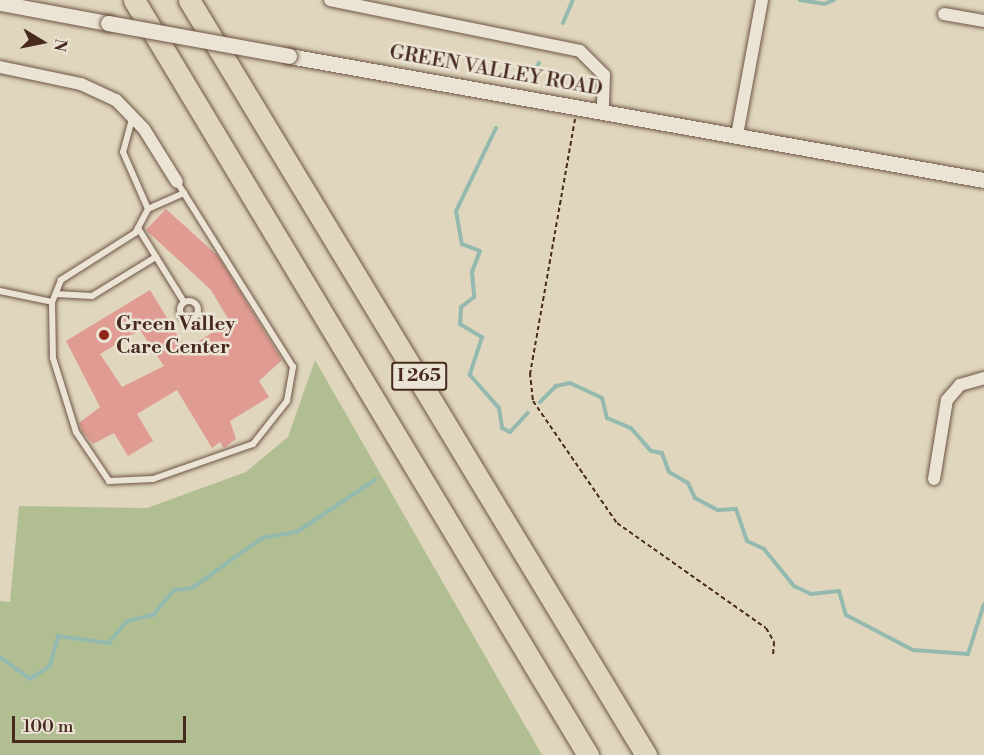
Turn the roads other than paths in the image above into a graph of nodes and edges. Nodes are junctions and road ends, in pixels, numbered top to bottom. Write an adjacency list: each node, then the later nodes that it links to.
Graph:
1 (134, 0): 24 (highway, I 265)
2 (189, 0): 25 (highway, I 265)
3 (330, 0): 9 (street)
4 (762, 0): 11 (street)
5 (0, 3): 9 (street, GREEN VALLEY ROAD, bridge)
6 (944, 14): 7 (street)
7 (984, 21)
8 (0, 67): 10 (street)
9 (603, 112): 11 (street, GREEN VALLEY ROAD)
10 (133, 115): 13 (street); 15 (lane)
11 (737, 135): 12 (street, GREEN VALLEY ROAD)
12 (984, 180)
13 (177, 182): 14 (lane)
14 (184, 193): 15 (lane); 20 (lane)
15 (148, 209): 16 (lane)
16 (138, 228): 17 (lane); 19 (lane)
17 (156, 257): 19 (lane); 21 (lane)
18 (0, 291): 20 (lane)
19 (56, 294): 20 (lane)
20 (52, 302)
21 (184, 302)
22 (984, 378): 23 (street)
23 (934, 479)
24 (588, 755)
25 (646, 755)

